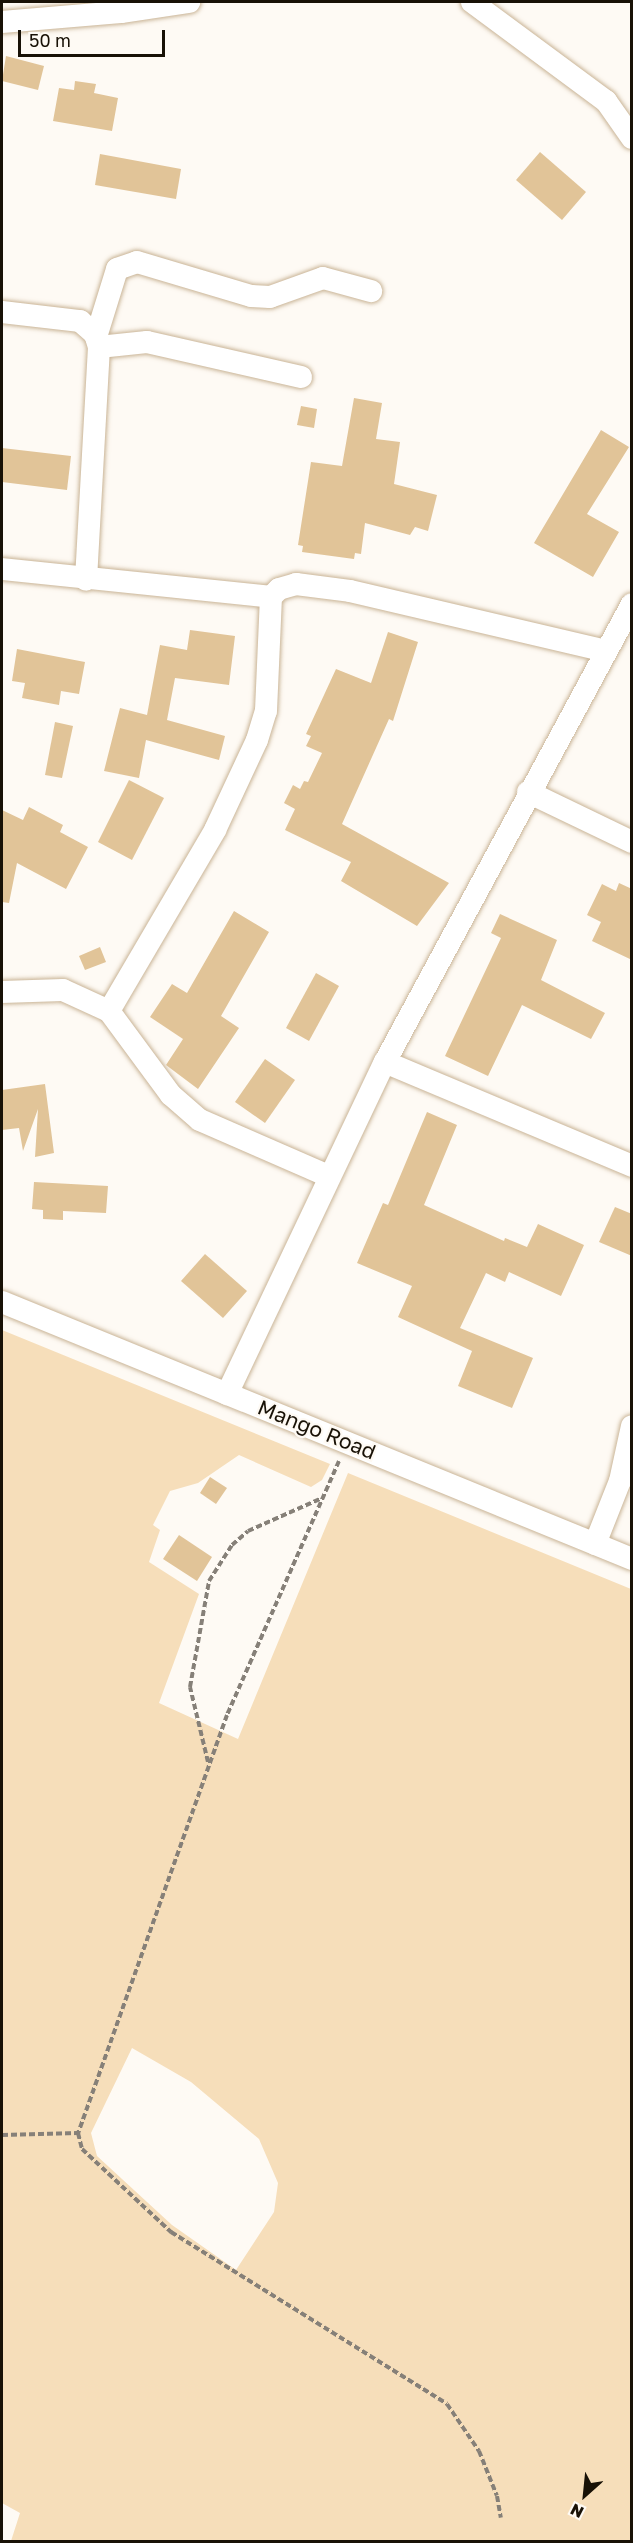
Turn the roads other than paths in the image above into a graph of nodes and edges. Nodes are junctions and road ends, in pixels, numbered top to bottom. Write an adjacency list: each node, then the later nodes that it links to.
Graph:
1 (189, 2): 3 (street)
2 (472, 2): 4 (street)
3 (2, 22)
4 (632, 138)
5 (371, 291): 7 (street)
6 (2, 312): 7 (street)
7 (98, 342): 8 (street); 10 (street)
8 (301, 376)
9 (2, 569): 10 (street)
10 (86, 580): 11 (street)
11 (271, 597): 13 (street); 17 (street)
12 (632, 604): 13 (street)
13 (605, 651): 14 (street)
14 (528, 792): 15 (street); 18 (street)
15 (632, 842)
16 (2, 992): 17 (street)
17 (109, 1011): 20 (street)
18 (385, 1062): 19 (street); 20 (street)
19 (632, 1166)
20 (328, 1176): 22 (street)
21 (2, 1302): 22 (street, Mango Road)
22 (227, 1394): 24 (street, Mango Road)
23 (632, 1426): 24 (street)
24 (595, 1544): 25 (street, Mango Road)
25 (632, 1559)

